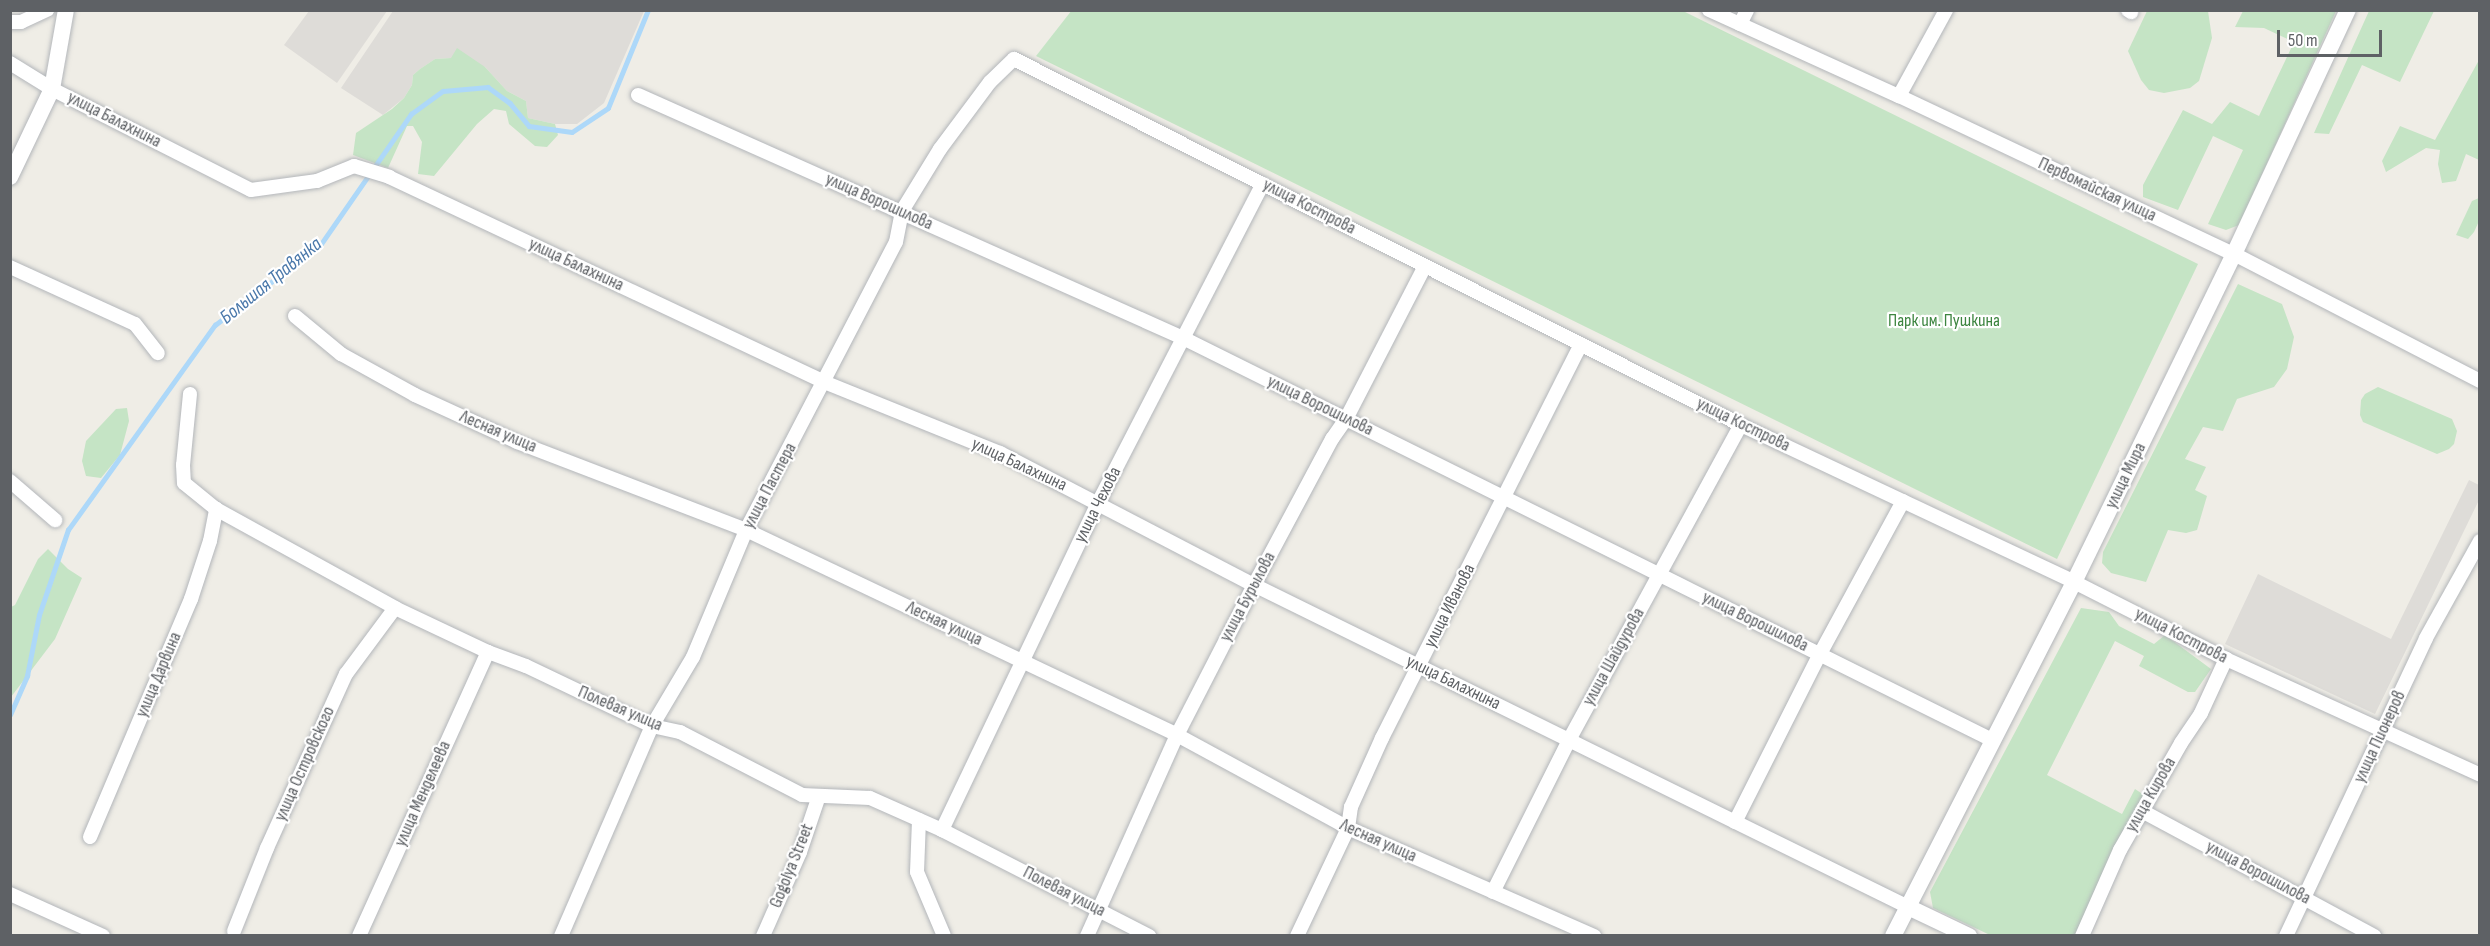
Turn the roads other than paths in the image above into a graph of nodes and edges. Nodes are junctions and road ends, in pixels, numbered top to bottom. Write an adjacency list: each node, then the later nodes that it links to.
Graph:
1 (47, 10): 7 (street)
2 (66, 10): 11 (street)
3 (1709, 10): 8 (street, Первомайская улица)
4 (1747, 10): 8 (street)
5 (1946, 10): 13 (street)
6 (2348, 10): 17 (street, улица Мира)
7 (10, 22)
8 (1740, 24): 13 (street, Первомайская улица)
9 (1014, 59): 15 (street, улица Кострова); 16 (street, улица Пастера)
10 (10, 63): 11 (street, улица Балахнина)
11 (52, 89): 14 (street); 25 (street, улица Балахнина)
12 (638, 95): 16 (street, улица Ворошилова)
13 (1899, 96): 17 (street, Первомайская улица)
14 (10, 177)
15 (1263, 184): 18 (street, улица Кострова); 21 (street, улица Чехова)
16 (902, 211): 21 (street, улица Ворошилова); 25 (street, улица Пастера)
17 (2234, 254): 24 (street, Первомайская улица); 39 (street, улица Мира)
18 (1425, 266): 22 (street, улица Кострова); 27 (street, улица Бурылова)
19 (10, 267): 23 (street)
20 (295, 316): 35 (street, Лесная улица)
21 (1183, 338): 27 (street, улица Ворошилова); 32 (street, улица Чехова)
22 (1581, 344): 28 (street, улица Кострова); 30 (street, улица Иванова)
23 (158, 352)
24 (2480, 381)
25 (824, 382): 32 (street, улица Балахнина); 35 (street, улица Пастера)
26 (190, 394): 33 (street, Полевая улица)
27 (1346, 419): 30 (street, улица Ворошилова); 40 (street, улица Бурылова)
28 (1741, 425): 31 (street, улица Кострова); 38 (street, улица Шайдурова)
29 (10, 481): 34 (street)
30 (1504, 497): 38 (street, улица Ворошилова); 46 (street, улица Иванова)
31 (1903, 501): 39 (street, улица Кострова); 43 (street)
32 (1098, 503): 40 (street, улица Балахнина); 45 (street, улица Чехова)
33 (216, 509): 41 (street, Полевая улица); 59 (street, улица Дарвина)
34 (55, 520)
35 (746, 530): 45 (street, Лесная улица); 47 (street, улица Пастера)
36 (2480, 541): 37 (street, улица Пионеров)
37 (2474, 568): 48 (street, улица Пионеров)
38 (1659, 574): 43 (street, улица Ворошилова); 50 (street, улица Шайдурова)
39 (2073, 582): 44 (street, улица Кострова); 51 (street, улица Мира)
40 (1254, 585): 46 (street, улица Балахнина); 49 (street, улица Бурылова)
41 (395, 608): 42 (street, Полевая улица); 65 (street, улица Островского)
42 (488, 652): 47 (street, Полевая улица); 67 (street, улица Менделеева)
43 (1820, 654): 51 (street, улица Ворошилова); 56 (street)
44 (2226, 659): 48 (street, улица Кострова); 54 (street, улица Кирова)
45 (1020, 661): 49 (street, Лесная улица); 58 (street, улица Чехова)
46 (1419, 666): 50 (street, улица Балахнина); 57 (street, улица Иванова)
47 (652, 726): 53 (street, Полевая улица); 68 (street, улица Пастера)
48 (2384, 731): 52 (street, улица Кострова); 62 (street, улица Пионеров)
49 (1177, 735): 57 (street, Лесная улица); 64 (street, улица Бурылова)
50 (1569, 740): 56 (street, улица Балахнина); 60 (street, улица Шайдурова)
51 (1992, 740): 63 (street, улица Мира)
52 (2480, 775)
53 (819, 796): 55 (street, Полевая улица); 69 (street, Gogolya Street)
54 (2142, 811): 62 (street, улица Ворошилова); 77 (street, улица Кирова)
55 (919, 820): 58 (street, Полевая улица); 70 (street)
56 (1735, 822): 63 (street, улица Балахнина)
57 (1348, 828): 60 (street, Лесная улица); 73 (street, улица Иванова)
58 (942, 830): 64 (street, Полевая улица)
59 (90, 837)
60 (1493, 892): 74 (street, Лесная улица)
61 (10, 894): 66 (street)
62 (2304, 898): 78 (street, улица Пионеров); 79 (street, улица Ворошилова)
63 (1906, 906): 75 (street, улица Мира); 76 (street, улица Балахнина)
64 (1099, 910): 71 (street, улица Бурылова); 72 (street, Полевая улица)
65 (234, 932)
66 (103, 936)
67 (359, 936)
68 (561, 936)
69 (763, 936)
70 (944, 936)
71 (1087, 936)
72 (1149, 936)
73 (1297, 936)
74 (1594, 936)
75 (1893, 936)
76 (1969, 936)
77 (2082, 936)
78 (2286, 936)
79 (2374, 936)

